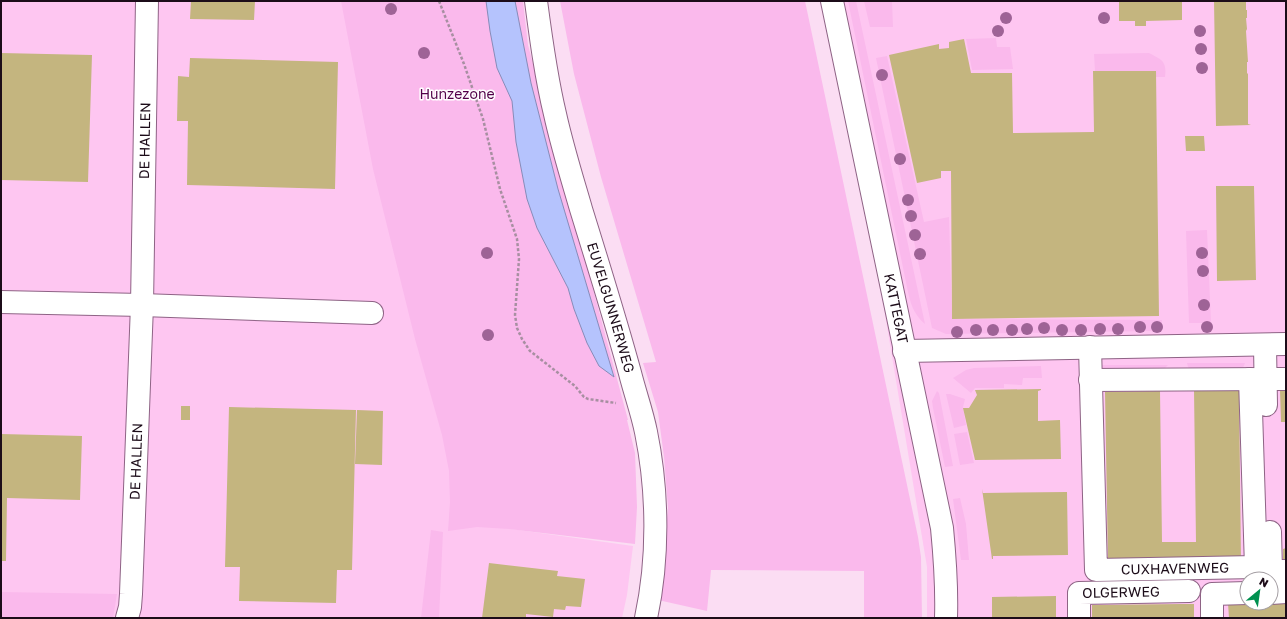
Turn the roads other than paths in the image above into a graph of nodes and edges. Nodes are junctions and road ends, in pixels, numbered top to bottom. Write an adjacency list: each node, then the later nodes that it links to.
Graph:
1 (147, 1): 5 (street, DE HALLEN)
2 (536, 1): 17 (street, EUVELGUNNERWEG)
3 (832, 1): 10 (street, KATTEGAT)
4 (1, 302): 5 (street)
5 (142, 305): 6 (street); 16 (street, DE HALLEN)
6 (372, 313)
7 (1286, 344): 8 (street)
8 (1264, 345): 9 (street); 11 (street, CUXHAVENWEG)
9 (1090, 348): 10 (street); 12 (street, CUXHAVENWEG)
10 (904, 351): 18 (street, KATTEGAT)
11 (1267, 379): 12 (street); 12 (street, CUXHAVENWEG); 13 (street, CUXHAVENWEG)
12 (1090, 380)
13 (1286, 571)
14 (1189, 591): 19 (street, OLGERWEG)
15 (1239, 593): 20 (street)
16 (127, 618)
17 (646, 618)
18 (946, 618)
19 (1079, 618)
20 (1212, 618)

